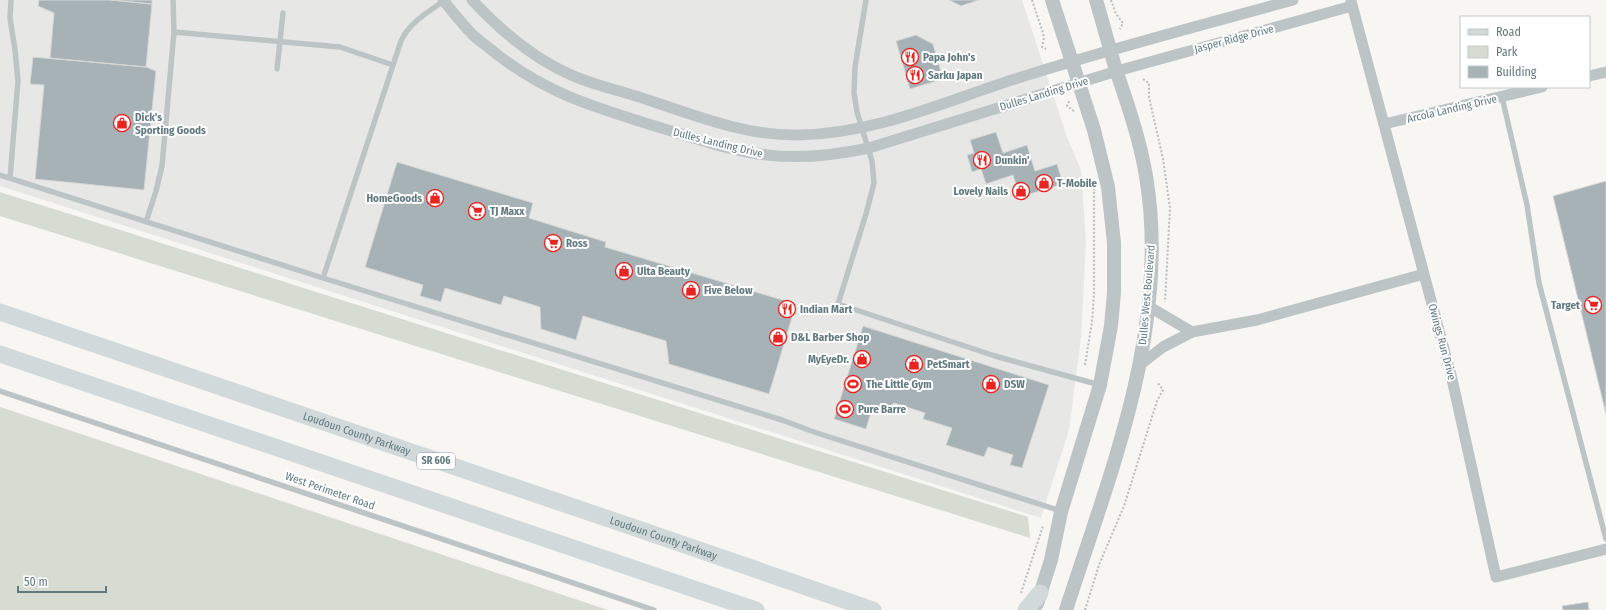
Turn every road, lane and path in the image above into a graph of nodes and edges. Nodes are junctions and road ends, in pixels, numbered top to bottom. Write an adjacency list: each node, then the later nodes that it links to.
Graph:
1 (12, 0): 33 (lane)
2 (173, 0): 14 (lane)
3 (444, 0): 19 (lane); 31 (street, Dulles Landing Drive)
4 (472, 0): 30 (street, Dulles Landing Drive)
5 (866, 0): 30 (lane)
6 (1032, 0): 16 (path)
7 (1052, 0): 18 (street)
8 (1096, 0): 17 (street, Dulles West Boulevard)
9 (1111, 0): 13 (path)
10 (1293, 0): 17 (street, Jasper Ridge Drive)
11 (1351, 3): 21 (street, Jasper Ridge Drive); 29 (street, Owings Run Drive)
12 (283, 13): 15 (lane)
13 (1120, 28)
14 (174, 32): 15 (lane); 35 (lane)
15 (280, 41): 19 (lane); 20 (lane)
16 (1046, 49)
17 (1110, 51): 18 (street, Dulles Landing Drive); 21 (street, Dulles West Boulevard)
18 (1071, 62): 24 (street); 30 (street, Dulles Landing Drive)
19 (393, 65): 37 (lane)
20 (277, 68)
21 (1117, 71): 24 (street, Dulles Landing Drive); 38 (street, Dulles West Boulevard)
22 (1606, 72): 23 (street)
23 (1590, 76)
24 (1078, 84): 31 (street, Dulles Landing Drive); 45 (street)
25 (1538, 88): 26 (street, Arcola Landing Drive)
26 (1502, 97): 29 (street, Arcola Landing Drive); 49 (lane)
27 (1069, 102): 28 (path)
28 (1076, 115)
29 (1384, 124): 36 (street, Owings Run Drive)
30 (862, 129): 31 (lane)
31 (869, 148): 45 (lane)
32 (0, 175): 33 (lane)
33 (10, 178): 35 (lane)
34 (1093, 182): 43 (path)
35 (146, 222): 37 (lane)
36 (1424, 274): 40 (street); 50 (street, Owings Run Drive)
37 (323, 278): 47 (lane)
38 (1148, 306): 40 (street); 42 (street, Dulles West Boulevard)
39 (0, 312): 55 (main road, Loudoun County Parkway / SR 606)
40 (1192, 332): 42 (street)
41 (0, 354): 54 (main road)
42 (1141, 364): 57 (street, Dulles West Boulevard)
43 (1085, 365)
44 (1158, 383): 58 (path)
45 (1100, 385): 47 (street)
46 (0, 391): 53 (lane, West Perimeter Road)
47 (1061, 512): 51 (street)
48 (1043, 526): 52 (path)
49 (1606, 539)
50 (1606, 549)
51 (1040, 593): 52 (main road); 56 (street)
52 (1023, 603)
53 (654, 610)
54 (756, 610)
55 (873, 610)
56 (1035, 610)
57 (1066, 610)
58 (1085, 610)

